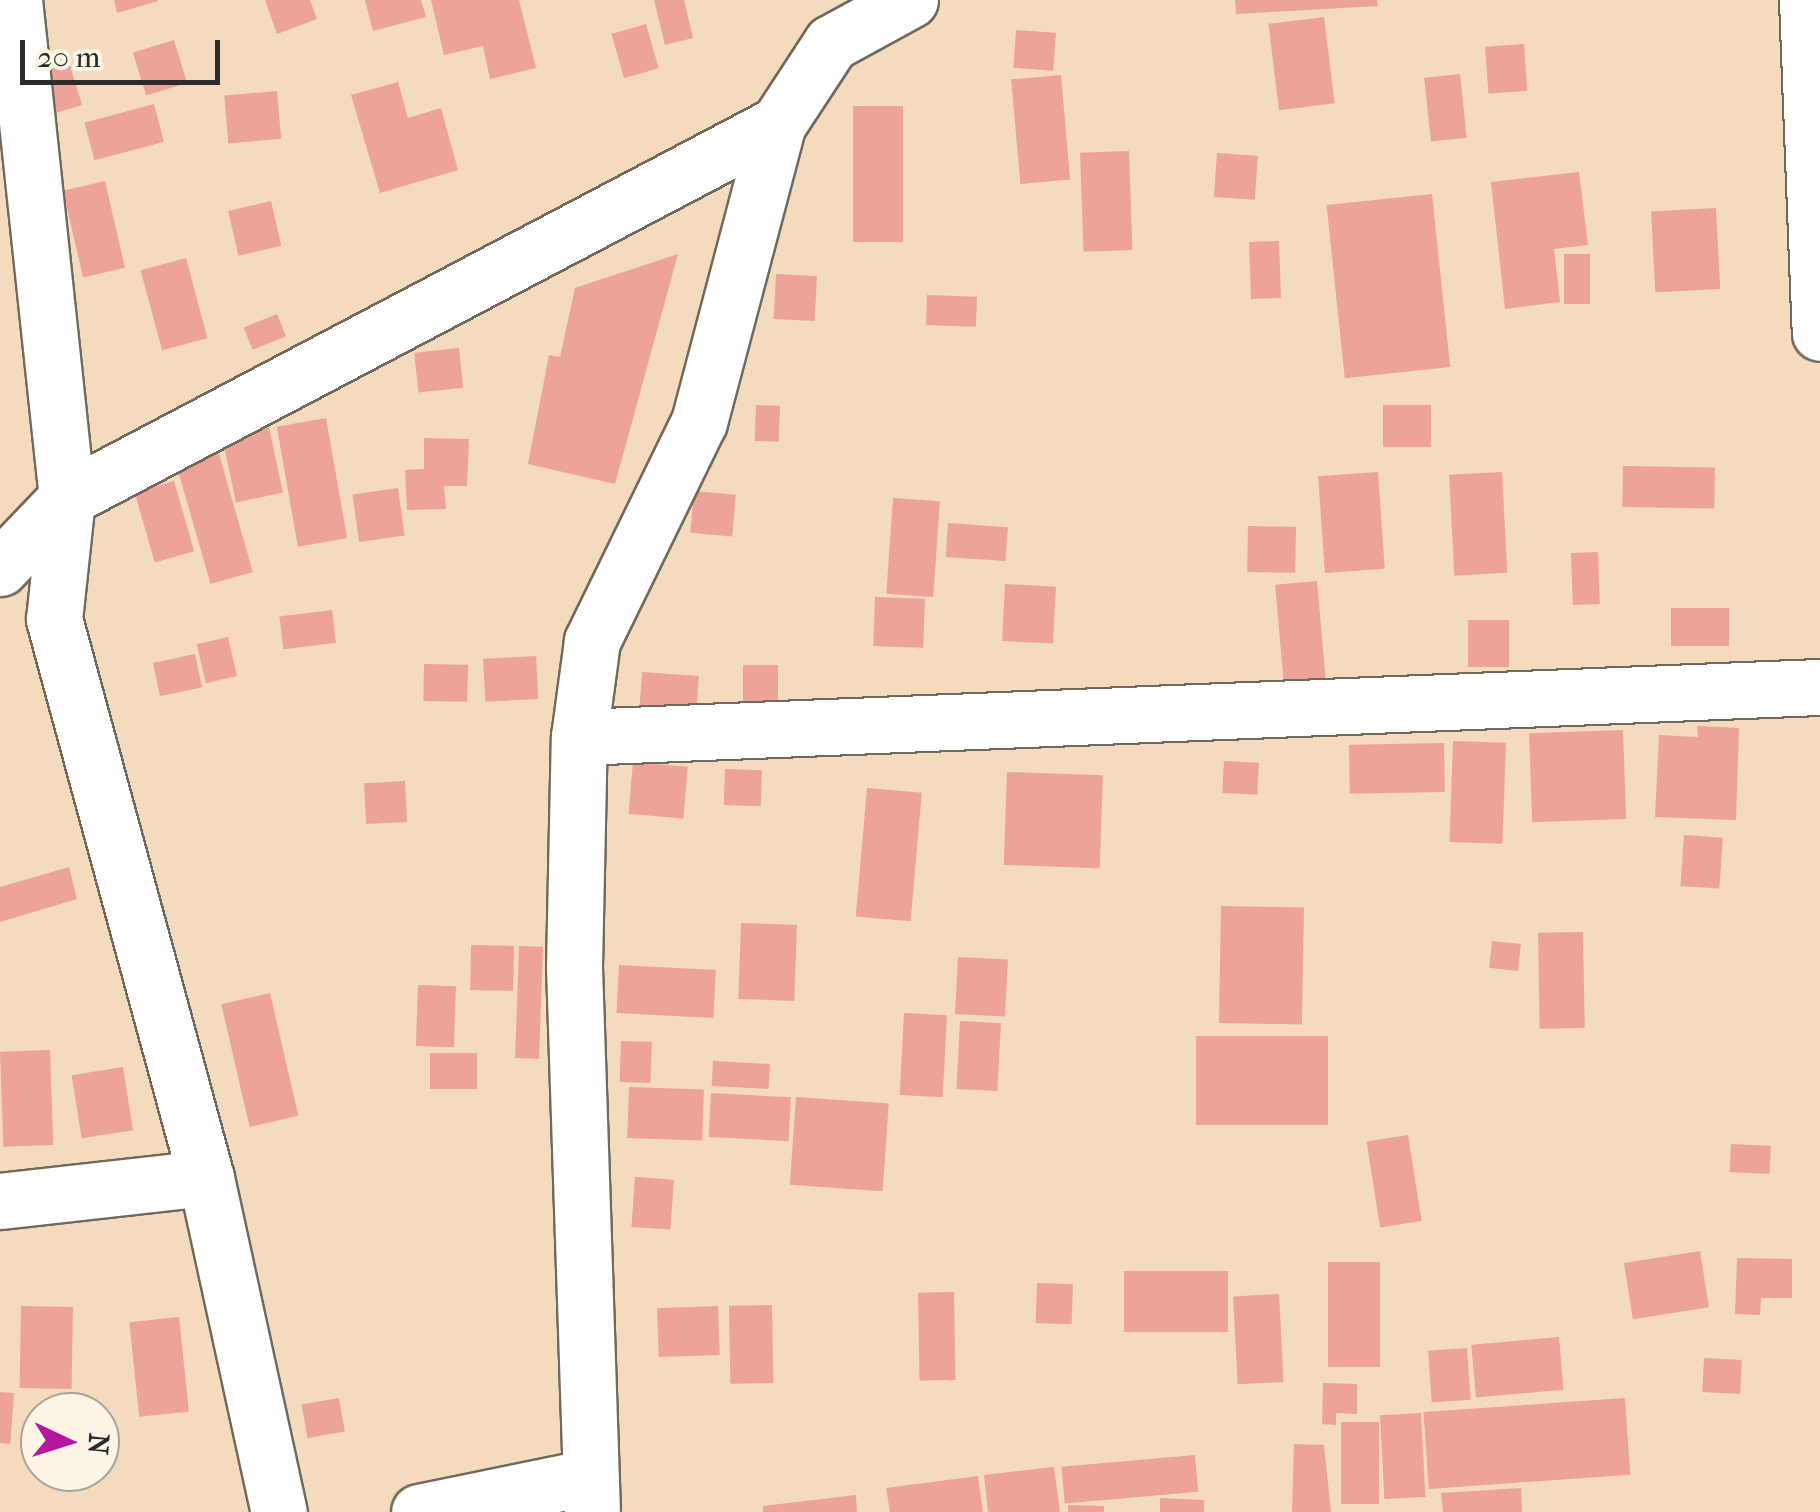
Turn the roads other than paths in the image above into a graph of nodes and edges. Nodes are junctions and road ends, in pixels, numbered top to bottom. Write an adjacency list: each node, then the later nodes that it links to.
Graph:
1 (910, 0): 4 (street)
2 (1807, 0): 5 (street)
3 (10, 8): 6 (street)
4 (778, 124): 6 (street); 9 (street)
5 (1820, 333)
6 (66, 498): 7 (street); 10 (street)
7 (0, 568)
8 (1820, 687): 9 (street)
9 (579, 737): 12 (street)
10 (206, 1178): 11 (street); 13 (street)
11 (0, 1201)
12 (591, 1494): 14 (street)
13 (279, 1512)
14 (419, 1512)

